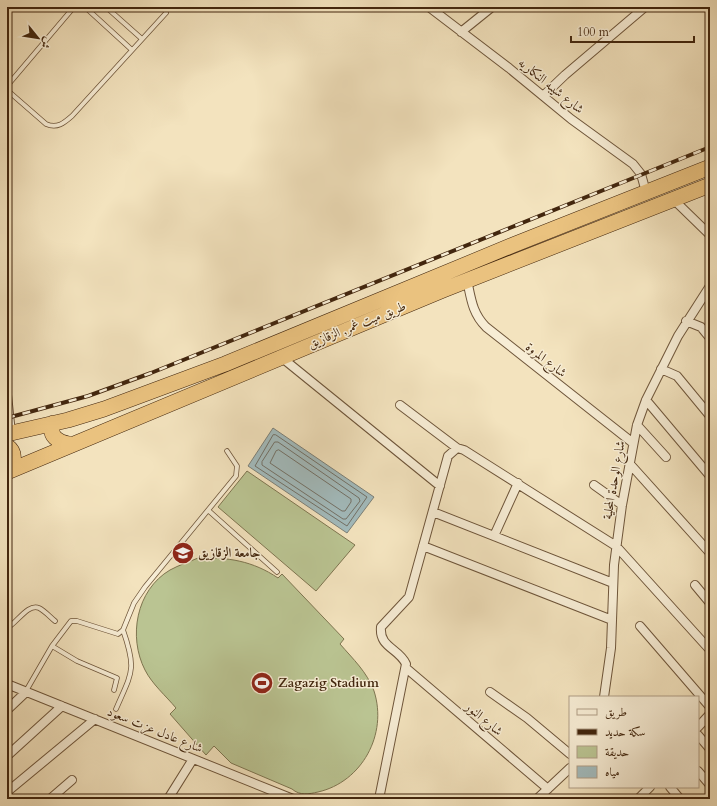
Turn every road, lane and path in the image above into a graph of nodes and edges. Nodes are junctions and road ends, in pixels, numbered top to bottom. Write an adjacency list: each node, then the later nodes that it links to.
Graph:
1 (74, 7): 11 (lane)
2 (85, 7): 10 (lane)
3 (106, 7): 9 (lane)
4 (429, 7): 8 (street, شارع شيبه النكاريه)
5 (492, 7): 8 (street)
6 (645, 7): 13 (street)
7 (166, 13): 9 (lane)
8 (461, 32): 13 (street, شارع شيبه النكاريه)
9 (142, 39): 10 (lane)
10 (132, 50): 12 (lane)
11 (7, 86)
12 (7, 90)
13 (543, 96): 16 (street, شارع شيبه النكاريه)
14 (710, 167): 16 (highway, طريق ميت غمر, الزقازيق)
15 (710, 185): 17 (highway, طريق ميت غمر, الزقازيق)
16 (646, 192): 29 (highway, طريق ميت غمر, الزقازيق)
17 (674, 200): 18 (street); 19 (highway, طريق ميت غمر, الزقازيق)
18 (710, 235)
19 (468, 280): 23 (highway, طريق ميت غمر, الزقازيق); 32 (street, شارع المروة)
20 (710, 286): 21 (street, شارع الوحدة المحلية)
21 (686, 321): 22 (street); 24 (street, شارع الوحدة المحلية)
22 (710, 338)
23 (281, 356): 33 (highway, طريق ميت غمر, الزقازيق); 42 (street)
24 (661, 369): 26 (street, شارع الوحدة المحلية); 28 (street)
25 (7, 395): 31 (street)
26 (646, 400): 30 (street, شارع الوحدة المحلية); 39 (street)
27 (400, 405): 34 (street)
28 (710, 416)
29 (52, 423): 31 (highway, طريق ميت غمر, الزقازيق); 33 (highway)
30 (637, 425): 32 (street, شارع الوحدة المحلية); 36 (street)
31 (8, 438): 38 (highway)
32 (633, 443): 37 (street, شارع الوحدة المحلية)
33 (69, 444): 38 (highway, طريق ميت غمر, الزقازيق)
34 (457, 448): 40 (street); 42 (street)
35 (227, 451): 44 (lane)
36 (666, 457)
37 (629, 463): 43 (street, شارع الوحدة المحلية); 49 (street)
38 (7, 471)
39 (710, 476)
40 (518, 483): 46 (street); 48 (street)
41 (594, 485): 43 (street)
42 (440, 486): 45 (street)
43 (622, 505): 48 (street, شارع الوحدة المحلية)
44 (209, 511): 50 (lane); 58 (lane)
45 (433, 512): 46 (street); 47 (street)
46 (494, 536): 51 (street)
47 (424, 546): 54 (street); 61 (street, شارع النور)
48 (616, 546): 51 (street, شارع الوحدة المحلية); 60 (street)
49 (710, 553)
50 (277, 572)
51 (613, 583): 54 (street, شارع الوحدة المحلية)
52 (695, 585): 53 (street)
53 (710, 603)
54 (612, 620): 63 (street, شارع الوحدة المحلية)
55 (55, 621): 57 (lane)
56 (640, 626): 70 (street)
57 (7, 628)
58 (123, 630): 59 (lane); 71 (lane)
59 (52, 646): 64 (lane); 65 (lane)
60 (710, 650)
61 (406, 668): 85 (street, شارع النور); 93 (street)
62 (7, 684): 65 (street, شارع عادل عزت سعود)
63 (605, 688): 67 (street, شارع الوحدة المحلية); 68 (street)
64 (114, 690)
65 (26, 692): 69 (street, شارع عادل عزت سعود); 72 (street)
66 (490, 692): 78 (street)
67 (604, 696)
68 (611, 696)
69 (62, 706): 74 (street, شارع عادل عزت سعود); 79 (street)
70 (710, 707)
71 (116, 709)
72 (7, 710)
73 (710, 714): 75 (street)
74 (94, 719): 80 (street, شارع عادل عزت سعود); 88 (street)
75 (699, 726)
76 (699, 736): 77 (street)
77 (710, 749)
78 (569, 753)
79 (7, 756)
80 (193, 759): 89 (street, شارع عادل عزت سعود); 92 (street)
81 (569, 769): 85 (street)
82 (699, 772): 84 (street)
83 (72, 780): 91 (street)
84 (710, 785)
85 (548, 788): 90 (street)
86 (649, 788): 94 (street)
87 (671, 788): 95 (street)
88 (7, 792)
89 (287, 798)
90 (540, 798)
91 (50, 799)
92 (168, 799)
93 (379, 799)
94 (638, 799)
95 (680, 799)

